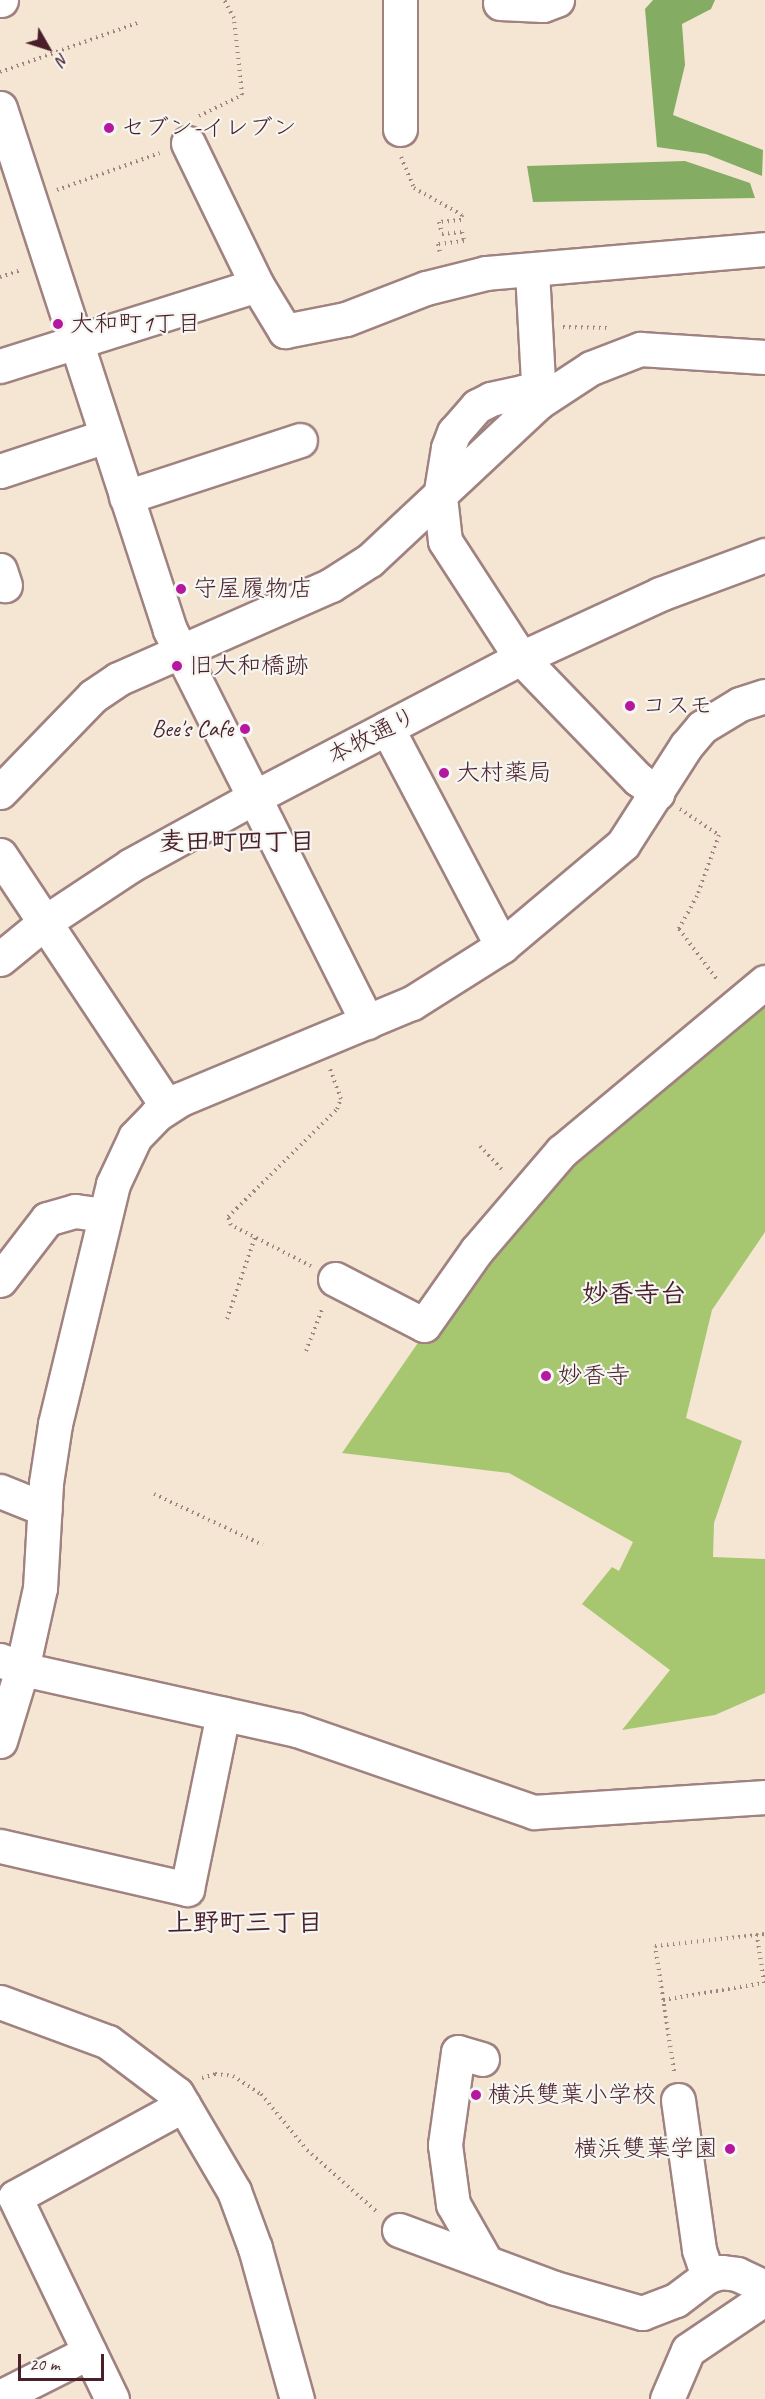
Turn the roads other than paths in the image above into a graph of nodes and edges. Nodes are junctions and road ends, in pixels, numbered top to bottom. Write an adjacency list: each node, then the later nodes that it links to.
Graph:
1 (400, 0): 5 (street)
2 (557, 0): 3 (street)
3 (500, 3)
4 (0, 108): 10 (street)
5 (400, 129)
6 (176, 147): 9 (street)
7 (765, 249): 8 (street)
8 (532, 272): 9 (street); 13 (street)
9 (257, 285): 10 (street)
10 (76, 341): 12 (street); 14 (street)
11 (765, 357): 13 (street)
12 (0, 366)
13 (539, 402): 17 (street)
14 (106, 436): 16 (street); 18 (street)
15 (300, 440): 18 (street)
16 (0, 471)
17 (440, 497): 20 (street); 21 (street)
18 (126, 498): 20 (street)
19 (765, 555): 21 (street, 本牧通り)
20 (180, 652): 24 (street); 26 (street)
21 (521, 658): 23 (street, 本牧通り); 25 (street)
22 (765, 696): 25 (street)
23 (387, 728): 26 (street, 本牧通り); 29 (street)
24 (0, 792)
25 (657, 793): 29 (street)
26 (253, 798): 28 (street, 本牧通り); 32 (street)
27 (0, 855): 28 (street)
28 (45, 922): 30 (street, 本牧通り); 33 (street)
29 (502, 946): 32 (street)
30 (0, 959)
31 (756, 993): 36 (street)
32 (366, 1022): 33 (street)
33 (167, 1106): 34 (street)
34 (105, 1215): 35 (street); 38 (street)
35 (0, 1280)
36 (331, 1289)
37 (0, 1491): 38 (street)
38 (45, 1509): 39 (street)
39 (11, 1665): 40 (street); 41 (street)
40 (223, 1714): 42 (street); 43 (street)
41 (0, 1741)
42 (765, 1797)
43 (0, 1846)
44 (0, 2002): 46 (street)
45 (482, 2059): 49 (street)
46 (180, 2099): 53 (street); 56 (street)
47 (678, 2100): 50 (street)
48 (399, 2230): 49 (street)
49 (485, 2260): 50 (street)
50 (708, 2276): 51 (street)
51 (765, 2288)
52 (765, 2298): 57 (street)
53 (88, 2352): 54 (street); 55 (street)
54 (0, 2397)
55 (112, 2399)
56 (297, 2399)
57 (667, 2399)

